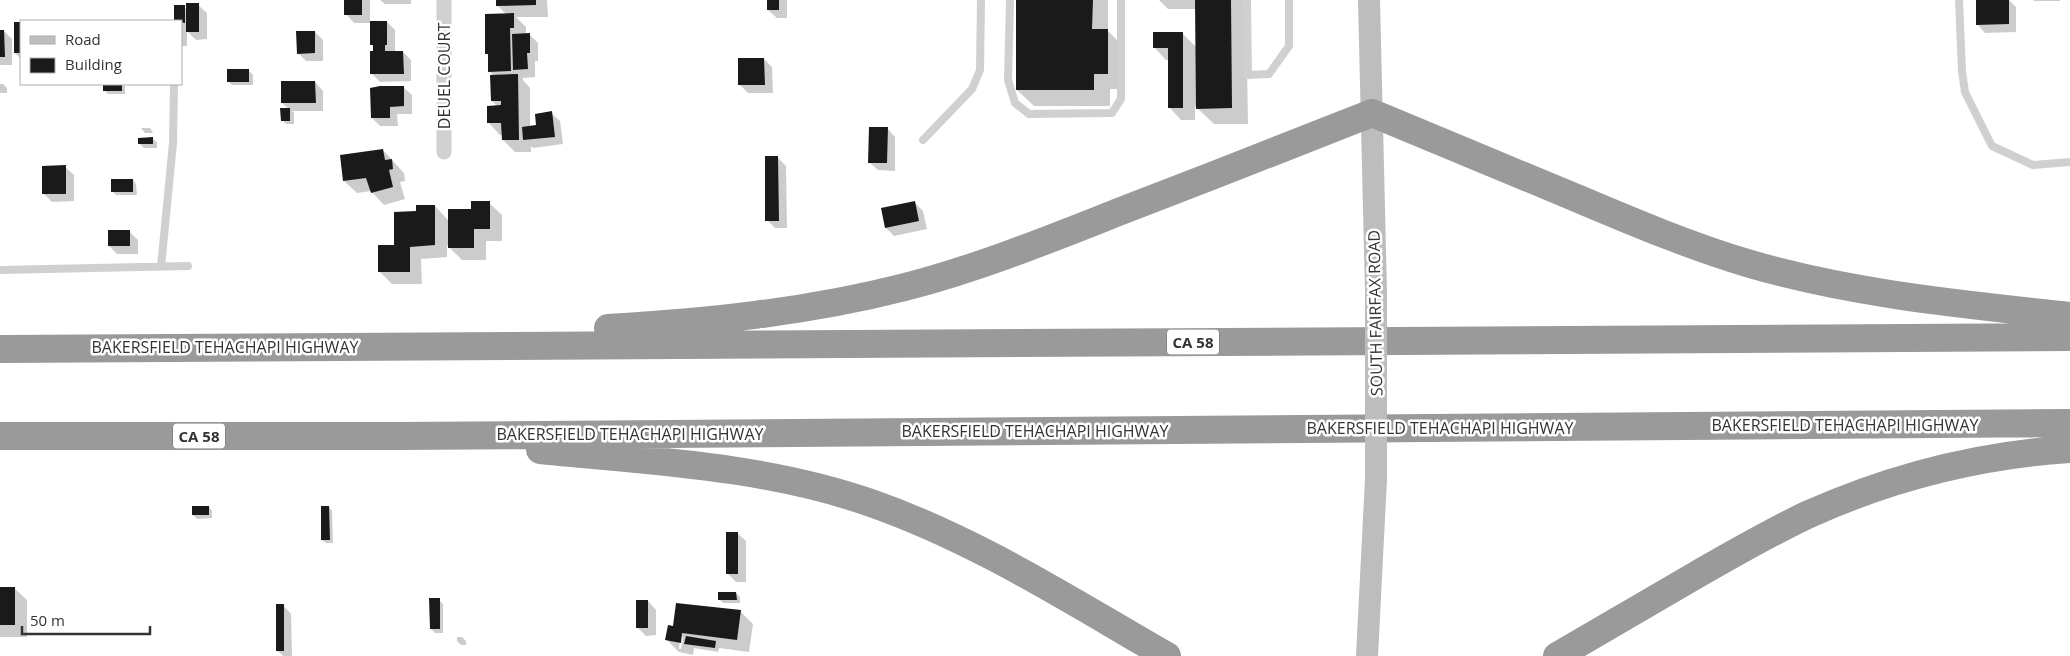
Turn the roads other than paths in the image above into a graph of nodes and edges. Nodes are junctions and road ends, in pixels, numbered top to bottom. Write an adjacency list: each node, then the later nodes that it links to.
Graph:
1 (444, 0): 12 (street, DEUEL COURT)
2 (981, 0): 11 (lane)
3 (1010, 0): 4 (lane)
4 (1121, 0)
5 (1247, 0): 6 (lane)
6 (1289, 0)
7 (1369, 0): 10 (main road, SOUTH FAIRFAX ROAD)
8 (1959, 0): 13 (lane)
9 (174, 85): 15 (lane)
10 (1372, 113): 17 (highway); 19 (highway); 26 (main road, SOUTH FAIRFAX ROAD, bridge)
11 (923, 140)
12 (444, 152)
13 (2070, 162)
14 (188, 266): 15 (lane)
15 (161, 268): 16 (lane)
16 (0, 270)
17 (2070, 316)
18 (2070, 337): 19 (highway, BAKERSFIELD TEHACHAPI HIGHWAY / CA 58)
19 (316, 347): 20 (highway, BAKERSFIELD TEHACHAPI HIGHWAY / CA 58)
20 (0, 349)
21 (2070, 423): 23 (highway, BAKERSFIELD TEHACHAPI HIGHWAY / CA 58)
22 (0, 436): 23 (highway, BAKERSFIELD TEHACHAPI HIGHWAY / CA 58)
23 (399, 436): 25 (highway)
24 (2070, 449): 27 (highway)
25 (1167, 656)
26 (1368, 656)
27 (1557, 656)

